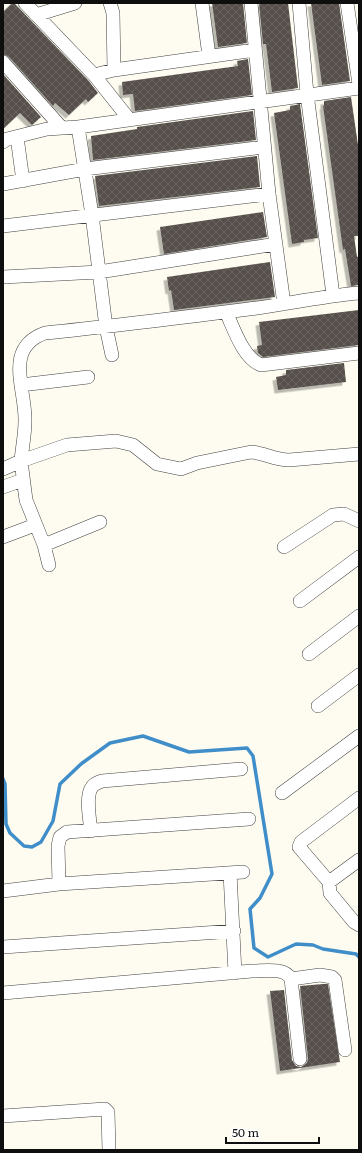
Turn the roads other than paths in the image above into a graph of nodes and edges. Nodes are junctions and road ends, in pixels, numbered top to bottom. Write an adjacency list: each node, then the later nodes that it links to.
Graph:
1 (25, 3): 8 (street)
2 (75, 3): 8 (street)
3 (110, 3): 12 (street)
4 (202, 3): 10 (street)
5 (251, 3): 9 (street)
6 (299, 3): 16 (street)
7 (347, 3): 14 (street)
8 (36, 15): 13 (street)
9 (255, 50): 10 (street); 17 (street)
10 (209, 56): 12 (street)
11 (3, 62): 19 (street)
12 (114, 70): 13 (street)
13 (94, 75): 18 (street)
14 (359, 84)
15 (359, 88): 16 (street)
16 (307, 94): 17 (street); 33 (street)
17 (260, 101): 18 (street); 22 (street)
18 (129, 119): 20 (street)
19 (61, 127): 20 (street); 21 (street)
20 (78, 127): 23 (street)
21 (7, 138): 24 (street)
22 (264, 147): 23 (street); 26 (street)
23 (85, 169): 24 (street); 27 (street)
24 (23, 181): 25 (street)
25 (3, 184)
26 (269, 194): 27 (street); 29 (street)
27 (92, 215): 28 (street); 30 (street)
28 (3, 226)
29 (276, 244): 30 (street); 34 (street)
30 (99, 272): 31 (street); 36 (street)
31 (3, 277)
32 (359, 292): 33 (street)
33 (333, 295): 34 (street)
34 (284, 304): 35 (street)
35 (226, 312): 36 (street); 37 (street)
36 (106, 327): 38 (street); 40 (street)
37 (359, 353)
38 (112, 355)
39 (88, 377): 40 (street)
40 (21, 385): 42 (street)
41 (359, 454): 42 (street)
42 (21, 461): 43 (street); 44 (street)
43 (3, 469)
44 (23, 480): 45 (street); 48 (street)
45 (3, 487)
46 (359, 521): 51 (street)
47 (100, 522): 50 (street)
48 (35, 525): 49 (street); 50 (street)
49 (3, 537)
50 (44, 545): 53 (street)
51 (284, 547)
52 (359, 557): 54 (street)
53 (49, 565)
54 (300, 601)
55 (359, 616): 56 (street)
56 (309, 654)
57 (359, 675): 58 (street)
58 (318, 706)
59 (359, 736): 61 (street)
60 (241, 769): 64 (street)
61 (282, 793)
62 (359, 798): 66 (street)
63 (249, 819): 64 (street)
64 (91, 831): 67 (street)
65 (359, 860): 66 (street)
66 (329, 882): 69 (street)
67 (59, 884): 68 (street); 70 (street)
68 (3, 891)
69 (359, 925)
70 (234, 931): 71 (street); 72 (street)
71 (3, 947)
72 (235, 973): 73 (street); 74 (street)
73 (291, 979): 75 (street); 76 (street)
74 (3, 993)
75 (345, 1050)
76 (300, 1059)
77 (3, 1116): 78 (street)
78 (109, 1150)

